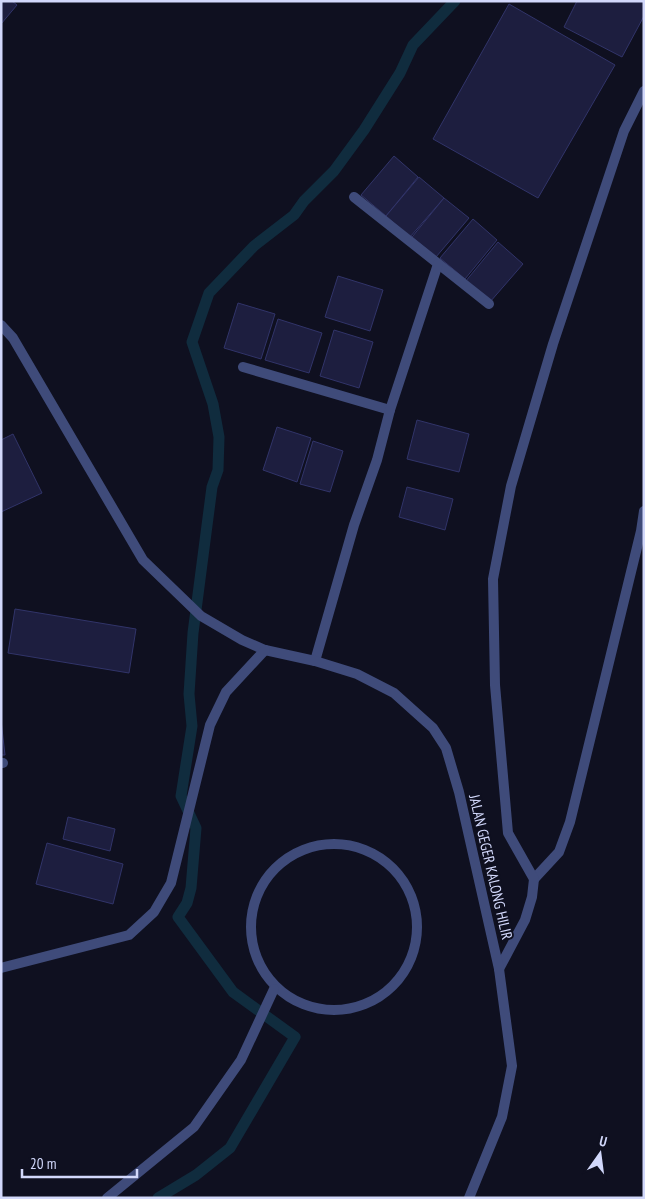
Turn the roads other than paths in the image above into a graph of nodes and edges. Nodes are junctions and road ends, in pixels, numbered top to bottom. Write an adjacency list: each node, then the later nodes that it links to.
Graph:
1 (644, 91): 11 (street)
2 (354, 197): 3 (street)
3 (438, 264): 4 (street); 7 (street)
4 (489, 304)
5 (1, 325): 9 (street, JALAN GEGER KALONG HILIR)
6 (243, 367): 7 (street)
7 (390, 410): 10 (street)
8 (644, 511): 11 (street)
9 (265, 650): 10 (street, JALAN GEGER KALONG HILIR); 12 (street)
10 (315, 661): 13 (street, JALAN GEGER KALONG HILIR)
11 (534, 879): 13 (street)
12 (1, 968)
13 (499, 969): 16 (street, JALAN GEGER KALONG HILIR)
14 (274, 989): 14 (street); 15 (street)
15 (107, 1198)
16 (469, 1198)

